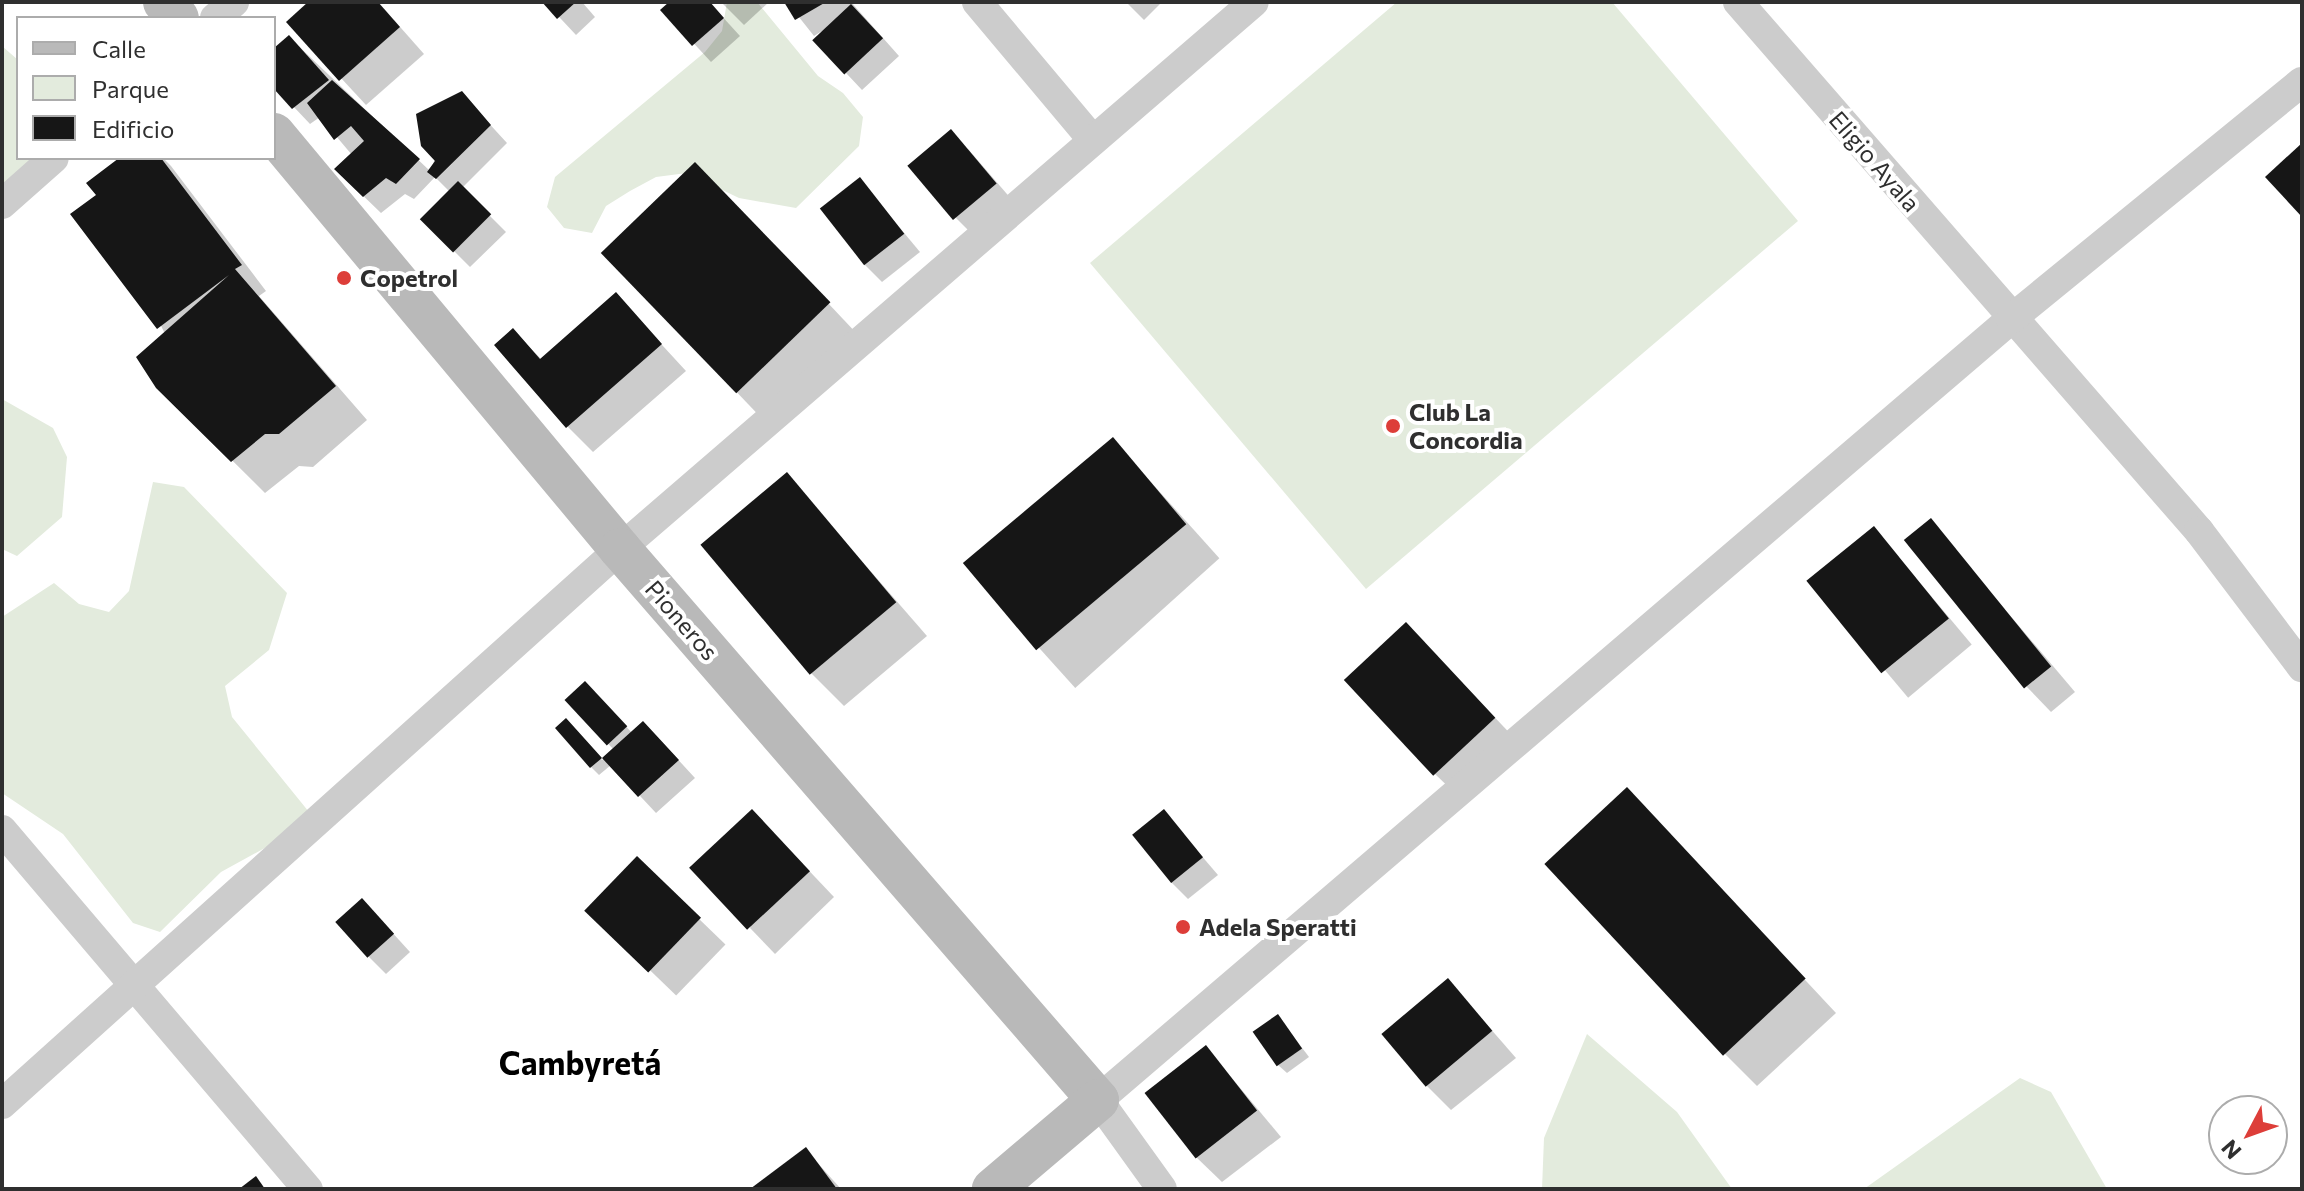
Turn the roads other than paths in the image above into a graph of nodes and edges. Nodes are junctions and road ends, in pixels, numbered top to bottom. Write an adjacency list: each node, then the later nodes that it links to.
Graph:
1 (234, 2): 5 (street)
2 (977, 2): 8 (street)
3 (1254, 2): 8 (street)
4 (1738, 2): 11 (street, Eligio Ayala)
5 (217, 16)
6 (2302, 82): 11 (street)
7 (276, 136): 12 (main road, Pioneros)
8 (1093, 140): 12 (street)
9 (52, 160): 10 (street)
10 (2, 204)
11 (2011, 319): 13 (street, Eligio Ayala); 16 (street)
12 (620, 549): 15 (street); 16 (main road, Pioneros)
13 (2302, 667)
14 (2, 830): 15 (street)
15 (134, 985): 17 (street); 18 (street)
16 (1098, 1100): 19 (main road); 20 (street)
17 (2, 1104)
18 (308, 1189)
19 (993, 1189)
20 (1162, 1189)

